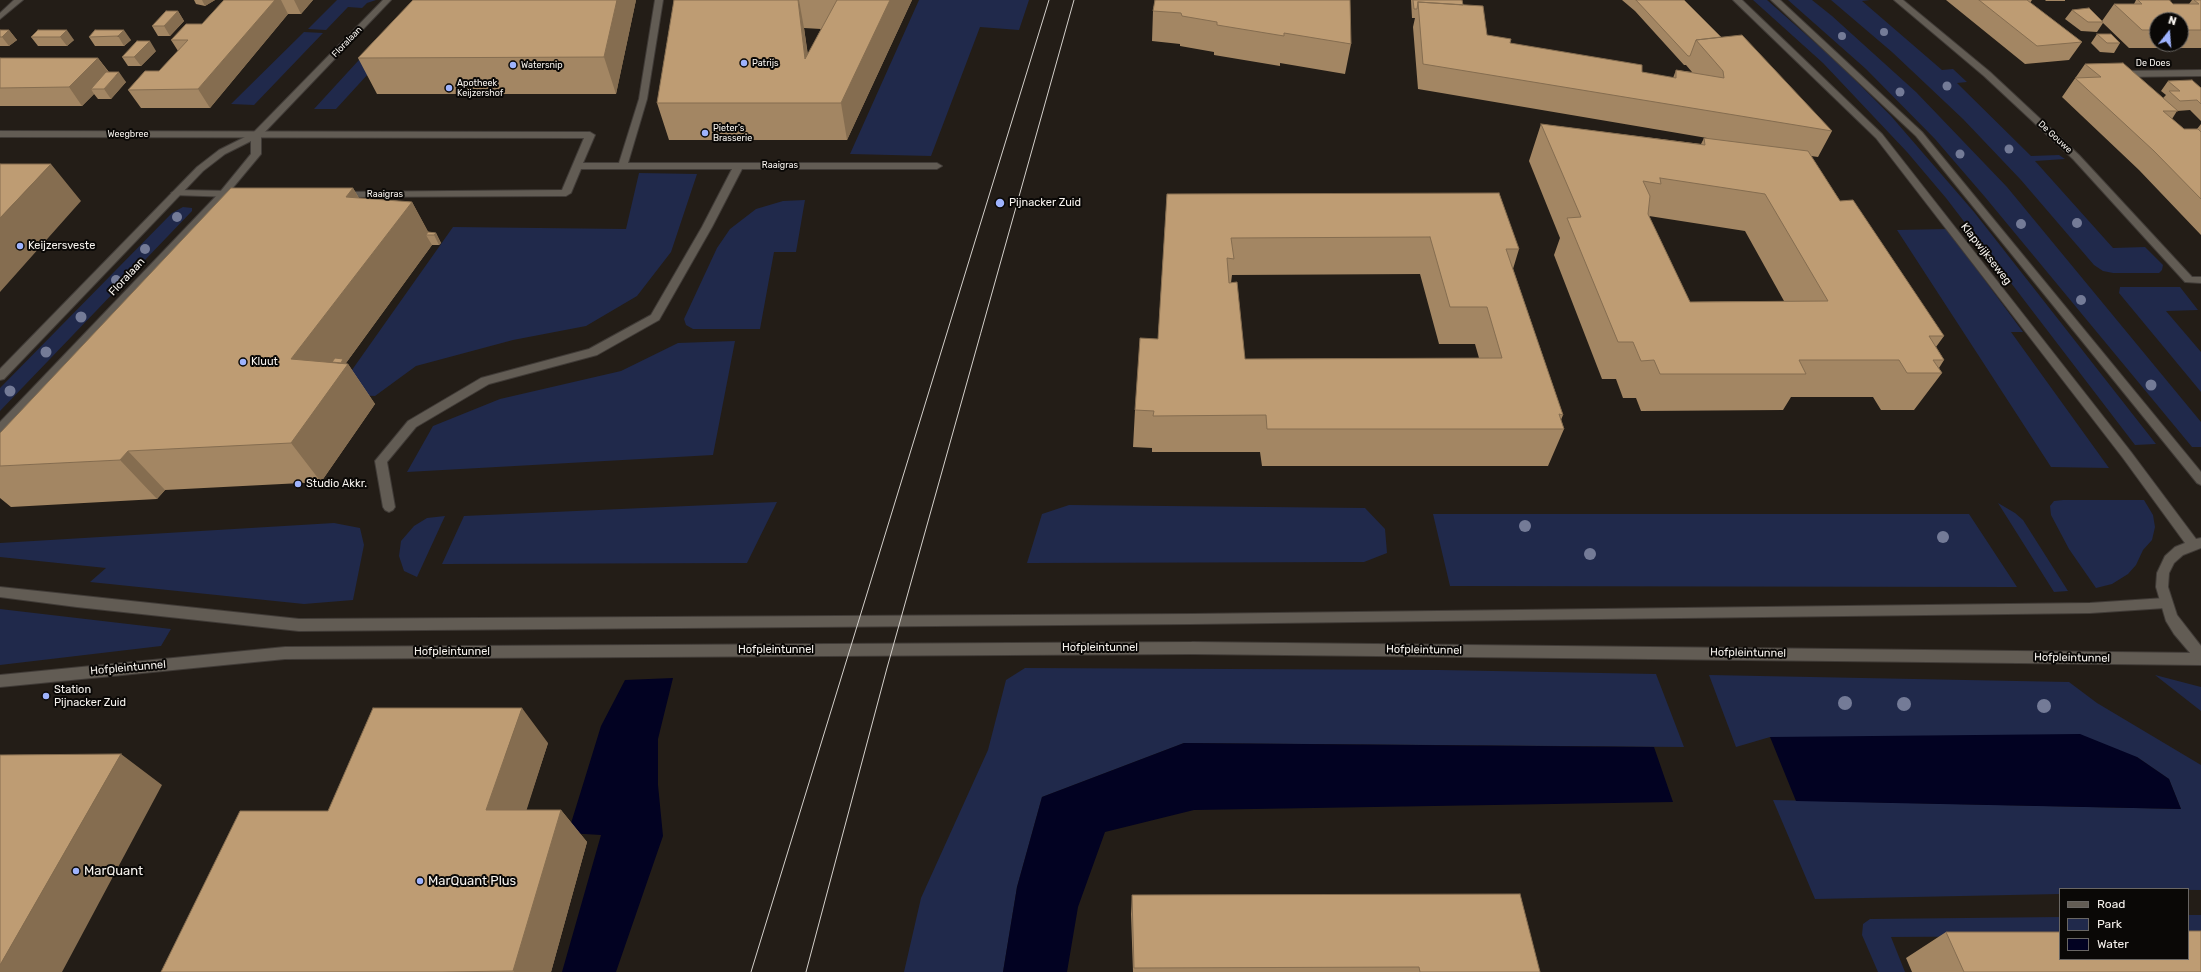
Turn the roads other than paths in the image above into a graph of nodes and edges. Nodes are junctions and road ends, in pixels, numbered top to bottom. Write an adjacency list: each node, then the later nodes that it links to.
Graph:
1 (19, 0): 7 (street)
2 (387, 0): 11 (street, Floralaan)
3 (659, 0): 14 (street)
4 (1737, 0): 25 (street, Klapwijkseweg)
5 (1775, 0): 23 (street)
6 (1898, 0): 20 (street, De Gouwe)
7 (0, 17)
8 (2201, 73): 9 (street, De Does)
9 (2111, 74)
10 (0, 134): 11 (street, Weegbree)
11 (256, 135): 13 (street, Raaigras); 16 (street, Floralaan); 17 (street, Floralaan)
12 (739, 165): 14 (street, Raaigras); 15 (street, Raaigras); 24 (street)
13 (577, 166): 14 (street, Raaigras); 19 (street, Raaigras)
14 (623, 166)
15 (937, 166)
16 (176, 194): 17 (street); 21 (street, Floralaan)
17 (223, 194): 18 (street); 22 (street, Floralaan)
18 (247, 194)
19 (326, 194)
20 (2201, 280)
21 (0, 376)
22 (0, 429)
23 (2201, 480)
24 (389, 507)
25 (2197, 543): 27 (street)
26 (0, 592): 27 (street)
27 (2165, 603): 28 (street)
28 (2201, 657): 29 (street, Hofpleintunnel)
29 (0, 682)

